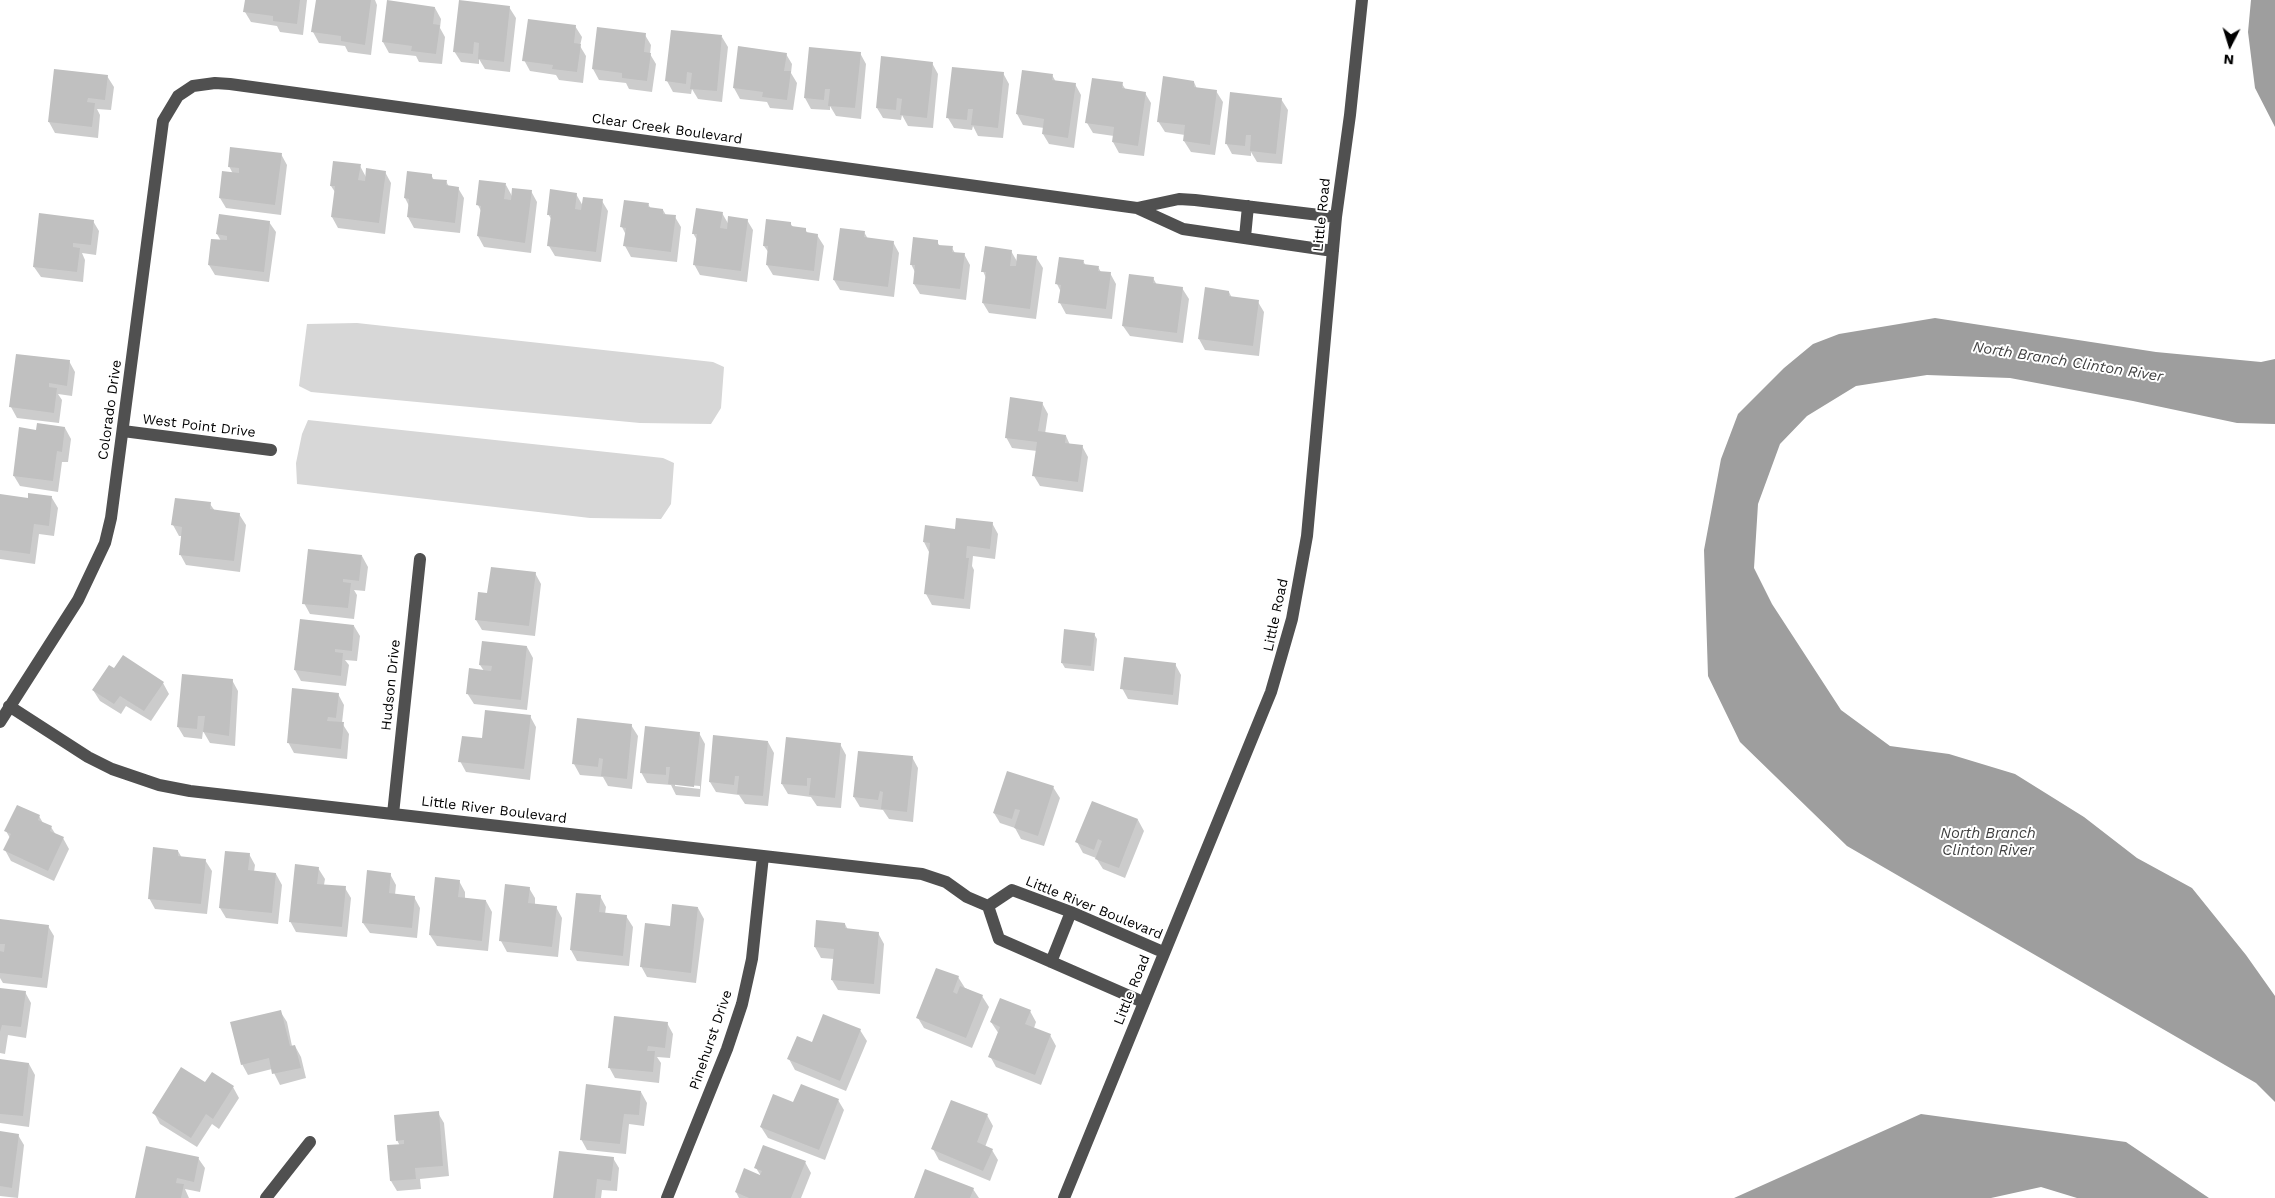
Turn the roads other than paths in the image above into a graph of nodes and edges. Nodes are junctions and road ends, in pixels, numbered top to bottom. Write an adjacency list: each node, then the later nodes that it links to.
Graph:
1 (1362, 0): 5 (street, Little Road)
2 (193, 86): 4 (street, Clear Creek Boulevard); 8 (street, Colorado Drive)
3 (1248, 206): 4 (street, Clear Creek Boulevard); 5 (street, Clear Creek Boulevard); 6 (street)
4 (1138, 208): 6 (street, Clear Creek Boulevard)
5 (1336, 217): 7 (street, Little Road)
6 (1245, 236): 7 (street, Clear Creek Boulevard)
7 (1333, 251): 17 (street, Little Road)
8 (123, 431): 9 (street, West Point Drive); 11 (street, Colorado Drive)
9 (271, 450)
10 (420, 559): 13 (street, Hudson Drive)
11 (9, 706): 12 (street, Colorado Drive); 13 (street, Little River Boulevard)
12 (0, 722)
13 (393, 814): 14 (street, Little River Boulevard)
14 (763, 856): 15 (street, Little River Boulevard); 22 (street, Pinehurst Drive)
15 (988, 906): 16 (street, Little River Boulevard); 18 (street)
16 (1071, 912): 17 (street, Little River Boulevard); 18 (street)
17 (1163, 952): 19 (street, Little Road)
18 (1051, 962): 19 (street)
19 (1143, 1002): 23 (street, Little Road)
20 (310, 1142): 21 (street)
21 (266, 1198)
22 (667, 1198)
23 (1064, 1198)

